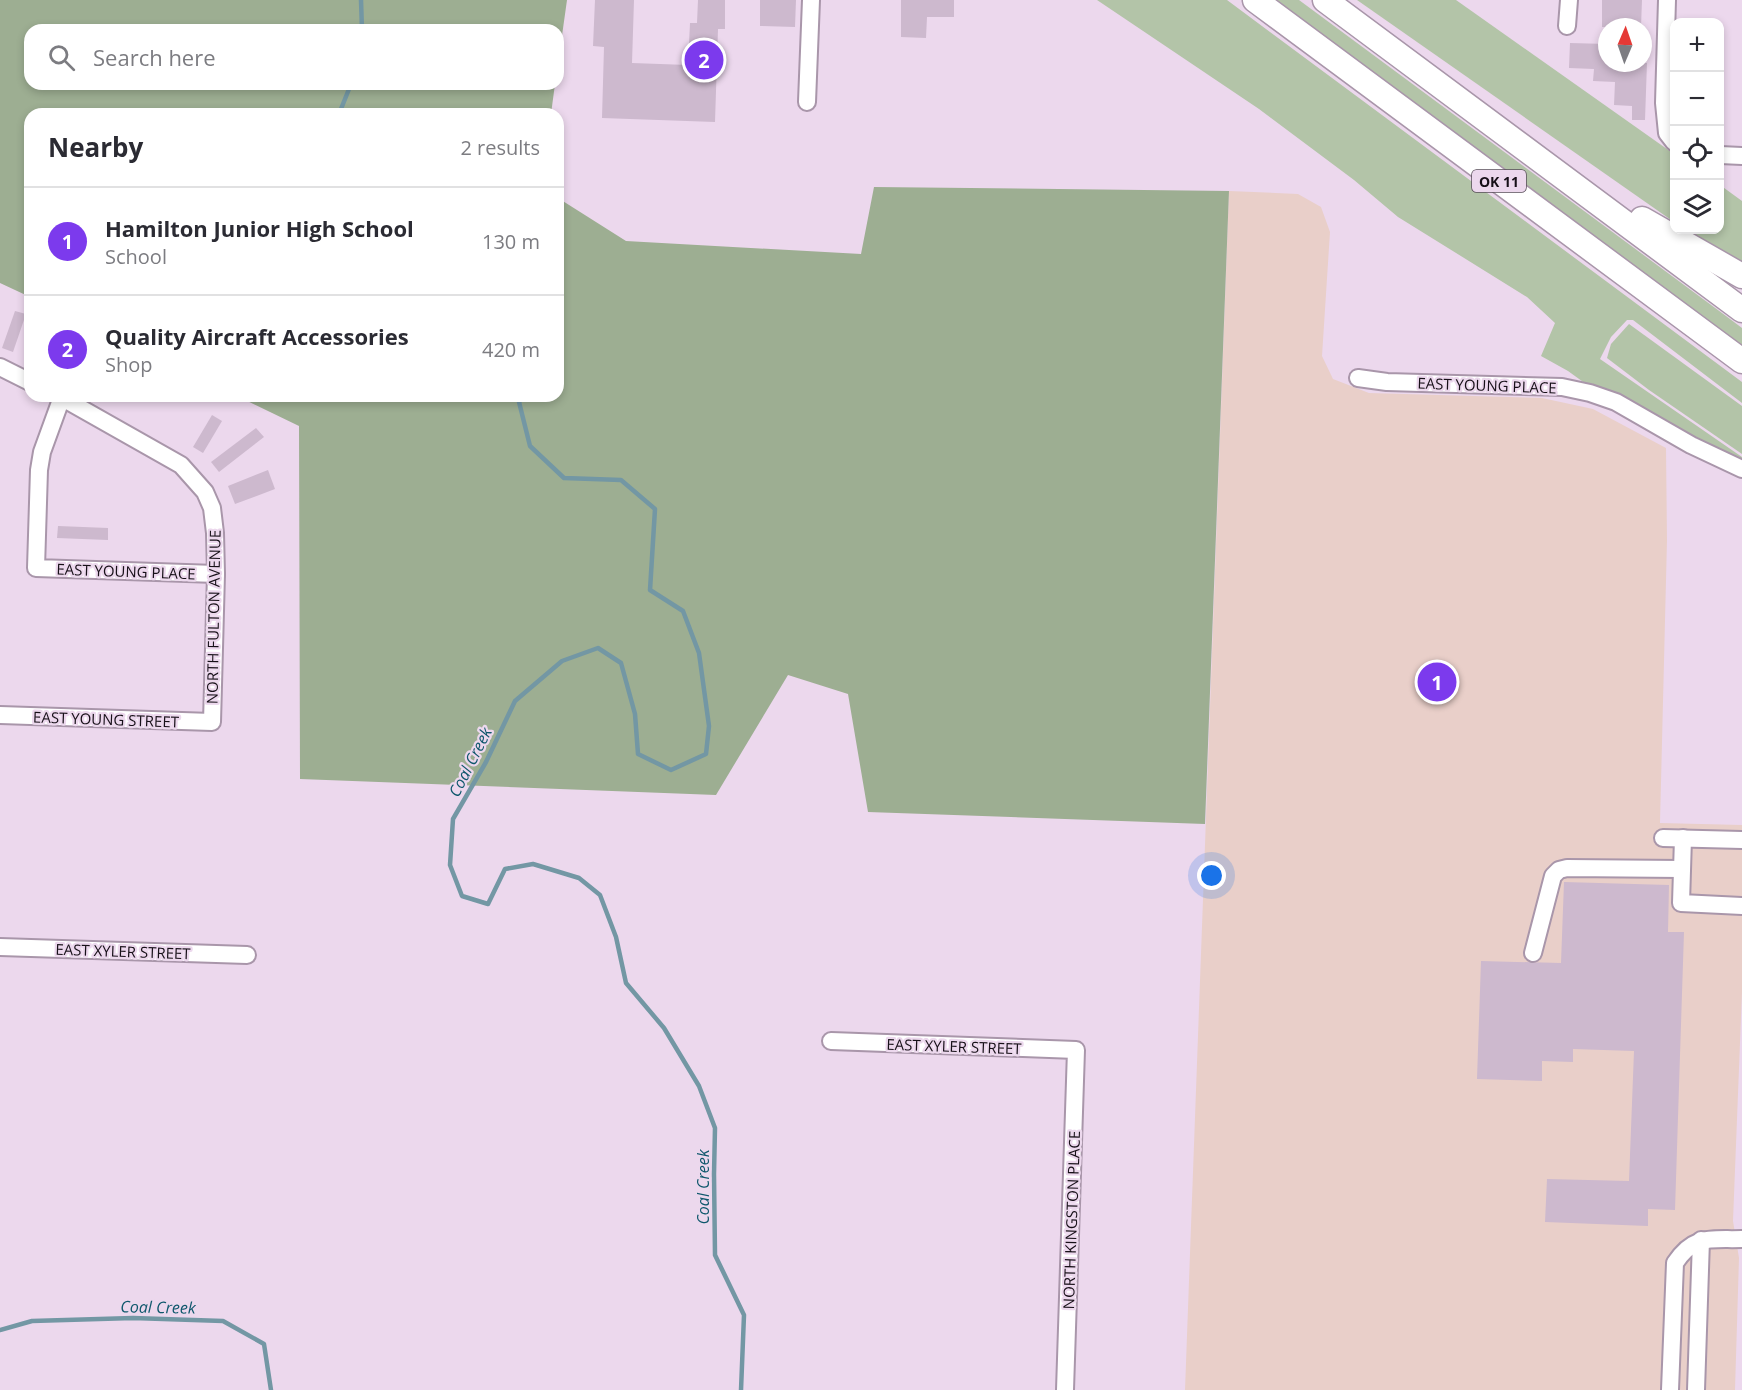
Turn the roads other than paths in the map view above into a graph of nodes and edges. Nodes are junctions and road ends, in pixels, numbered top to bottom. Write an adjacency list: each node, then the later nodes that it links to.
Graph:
1 (811, 0): 7 (street)
2 (1255, 0): 14 (highway, OK 11)
3 (1325, 0): 11 (highway, OK 11)
4 (1569, 0): 6 (street)
5 (1668, 0): 8 (street)
6 (1567, 26)
7 (807, 102)
8 (1670, 137)
9 (1724, 155): 10 (street)
10 (1742, 156)
11 (1549, 166): 12 (highway); 13 (highway, OK 11)
12 (1742, 276)
13 (1742, 310)
14 (1742, 361)
15 (0, 367): 17 (street)
16 (1358, 378): 20 (street, EAST YOUNG PLACE)
17 (24, 379)
18 (59, 402): 21 (street, EAST YOUNG PLACE)
19 (70, 402): 21 (street, NORTH FULTON AVENUE)
20 (1742, 469)
21 (216, 574): 23 (street, NORTH FULTON AVENUE)
22 (0, 715): 23 (street, EAST YOUNG STREET)
23 (212, 722)
24 (1663, 838): 25 (street)
25 (1683, 838): 26 (street); 27 (street)
26 (1742, 840)
27 (1682, 869): 28 (street); 30 (street)
28 (1742, 906)
29 (0, 947): 31 (street, EAST XYLER STREET)
30 (1533, 953)
31 (246, 955)
32 (831, 1041): 33 (street, EAST XYLER STREET)
33 (1076, 1050): 36 (street, NORTH KINGSTON PLACE)
34 (1742, 1239): 35 (street)
35 (1701, 1240): 37 (street); 38 (street)
36 (1065, 1390)
37 (1670, 1390)
38 (1696, 1390)

